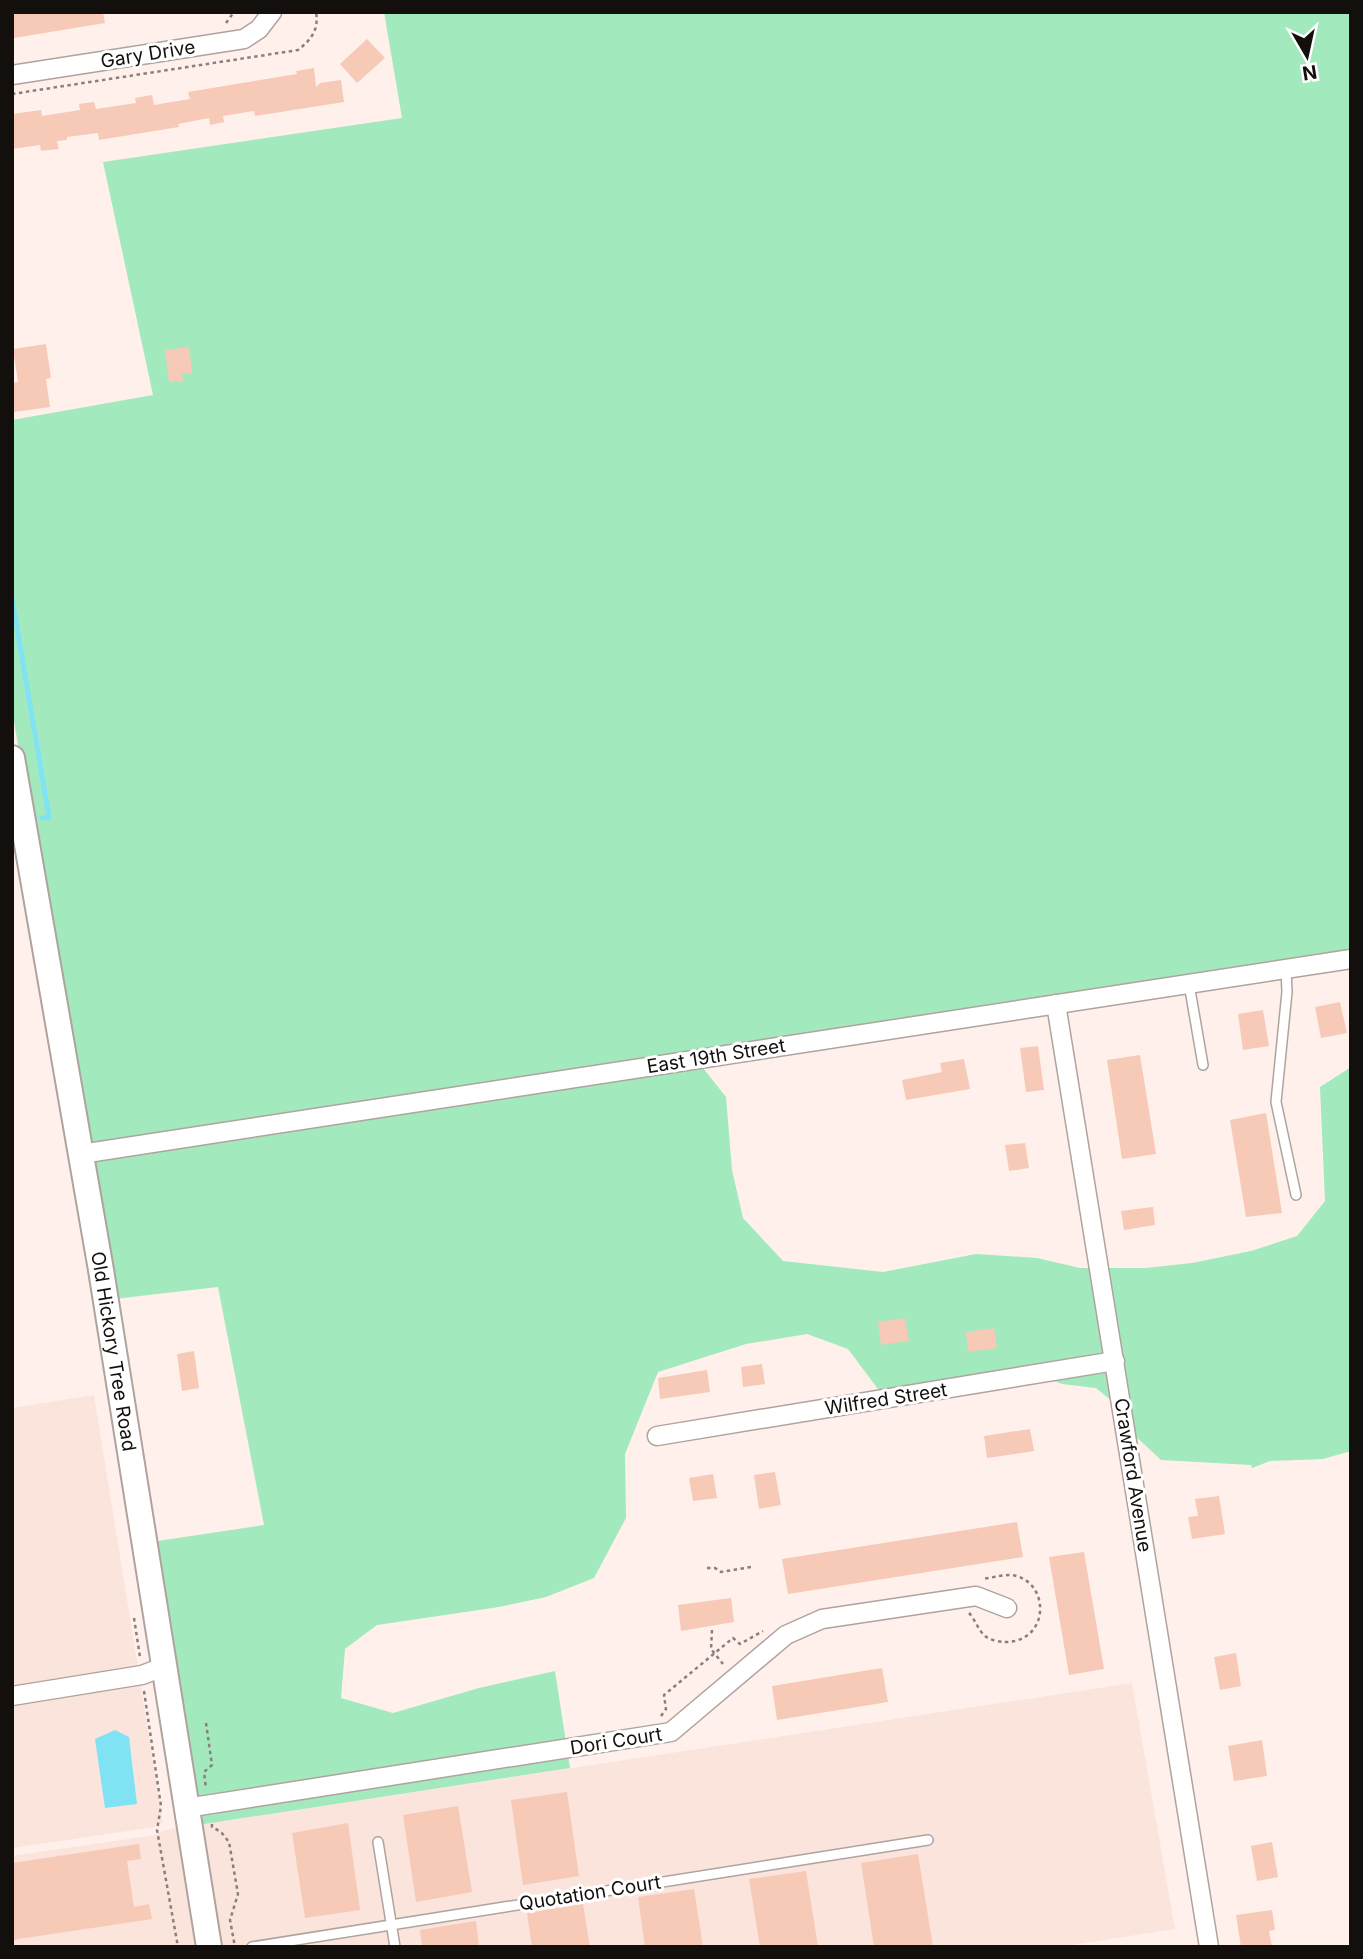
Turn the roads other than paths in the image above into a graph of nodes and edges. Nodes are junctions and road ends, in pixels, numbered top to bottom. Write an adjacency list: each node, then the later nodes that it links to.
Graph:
1 (272, 12): 2 (street, Gary Drive)
2 (12, 75)
3 (12, 758): 9 (street, Old Hickory Tree Road)
4 (1351, 959): 5 (street, East 19th Street)
5 (1286, 969): 6 (street, East 19th Street); 10 (lane)
6 (1189, 984): 7 (street, East 19th Street); 8 (lane)
7 (1056, 1004): 9 (street, East 19th Street); 11 (street, Crawford Avenue)
8 (1203, 1065)
9 (81, 1154): 14 (street, Old Hickory Tree Road)
10 (1296, 1195)
11 (1115, 1361): 12 (street, Wilfred Street); 24 (street, Crawford Avenue)
12 (657, 1436)
13 (1007, 1608): 16 (street, Dori Court)
14 (163, 1667): 15 (street); 16 (street, Old Hickory Tree Road)
15 (12, 1696)
16 (197, 1806): 21 (street, Old Hickory Tree Road)
17 (928, 1840): 19 (lane, Quotation Court)
18 (378, 1842): 19 (lane)
19 (392, 1925): 20 (lane, Quotation Court); 23 (lane)
20 (282, 1944): 22 (lane, Quotation Court)
21 (209, 1947)
22 (253, 1947)
23 (395, 1947)
24 (1209, 1947)

